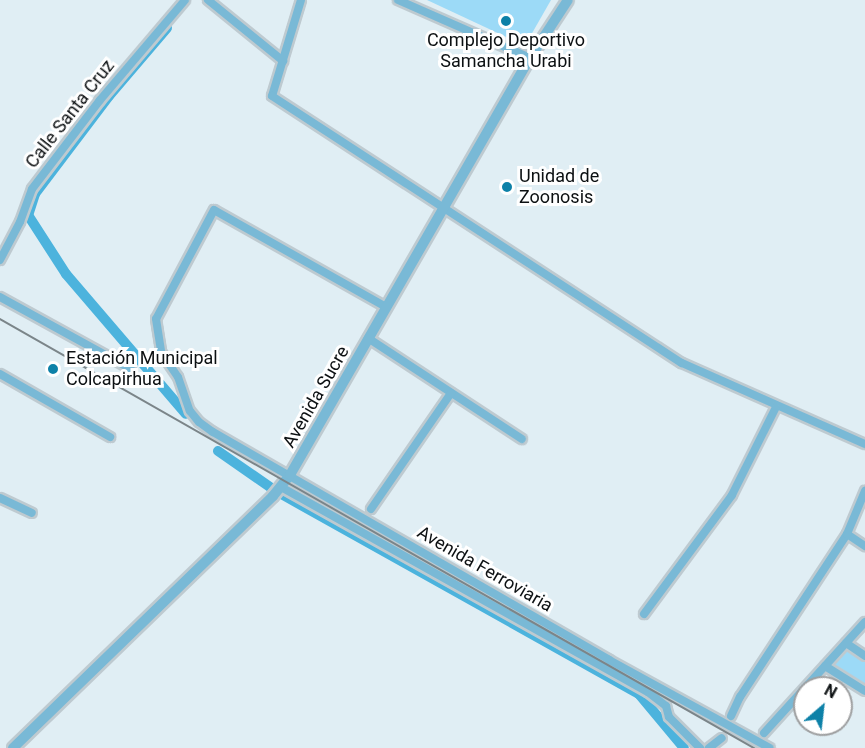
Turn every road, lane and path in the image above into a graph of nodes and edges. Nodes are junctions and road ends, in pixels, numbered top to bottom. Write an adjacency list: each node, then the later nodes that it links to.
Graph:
1 (185, 0): 9 (street, Calle Santa Cruz)
2 (208, 0): 7 (street)
3 (301, 0): 7 (street)
4 (398, 0): 6 (street)
5 (568, 0): 6 (street, Avenida Sucre)
6 (530, 58): 8 (street, Avenida Sucre)
7 (283, 61): 8 (street)
8 (445, 209): 11 (street, Avenida Sucre); 16 (street)
9 (0, 260)
10 (0, 297): 13 (street)
11 (387, 307): 12 (street, Avenida Sucre); 20 (street, Avenida Ferroviaria)
12 (368, 338): 15 (street); 20 (street, Avenida Sucre)
13 (131, 369)
14 (0, 374): 17 (street)
15 (451, 393): 18 (street); 24 (street)
16 (776, 407): 19 (street); 28 (street)
17 (110, 437)
18 (522, 439)
19 (865, 444)
20 (290, 475): 21 (street, Avenida Sucre); 40 (street, Avenida Ferroviaria)
21 (281, 487): 37 (street, Avenida Sucre); 38 (street, Avenida Ferroviaria)
22 (865, 491): 26 (street)
23 (0, 498): 25 (street)
24 (370, 509)
25 (32, 513)
26 (847, 534): 27 (street); 34 (street)
27 (865, 546)
28 (644, 614)
29 (865, 622): 30 (street)
30 (846, 643): 31 (street); 32 (street)
31 (865, 656)
32 (825, 666): 33 (street); 35 (street)
33 (865, 691)
34 (731, 716)
35 (764, 733)
36 (722, 738): 39 (street)
37 (13, 748)
38 (700, 748)
39 (709, 748)
40 (770, 748)

